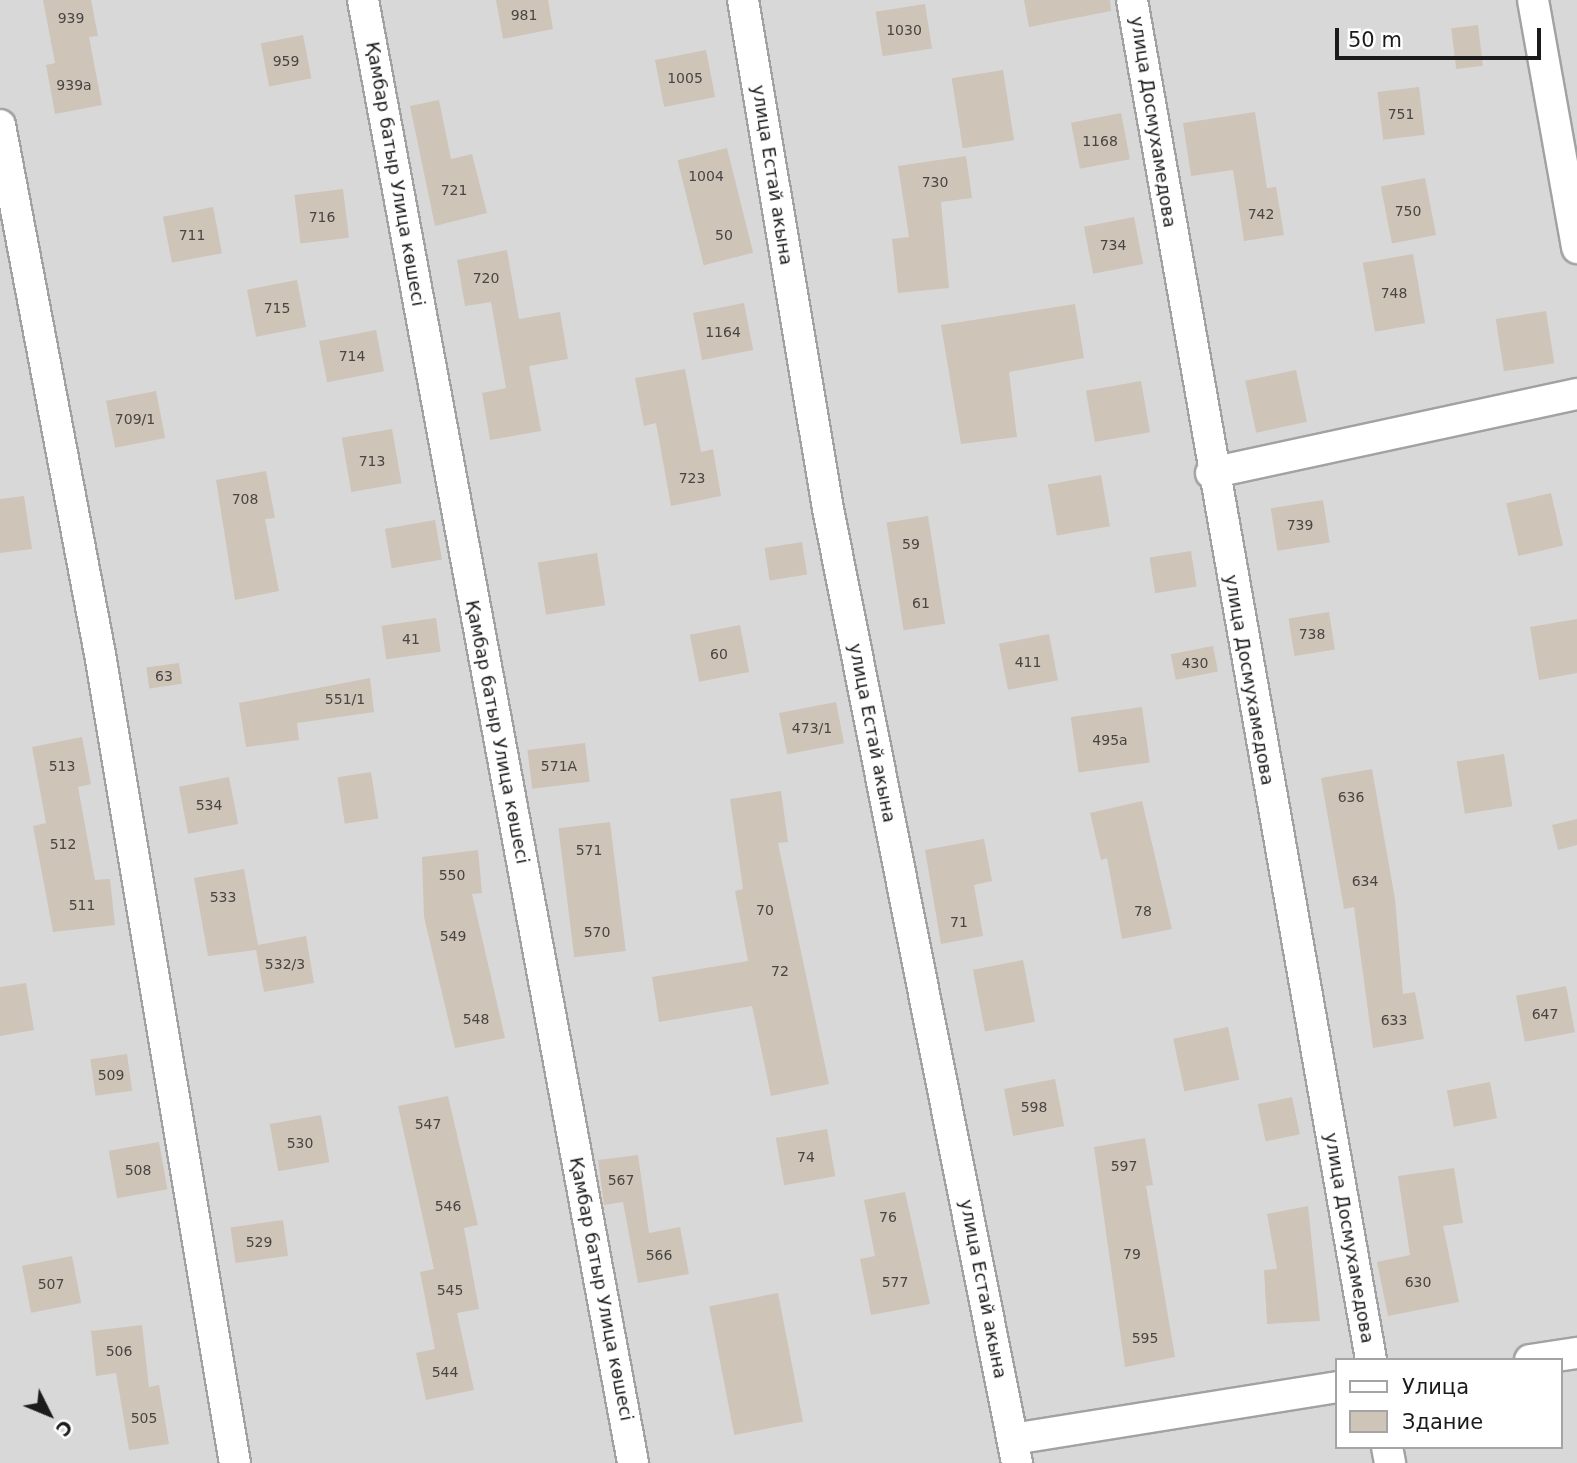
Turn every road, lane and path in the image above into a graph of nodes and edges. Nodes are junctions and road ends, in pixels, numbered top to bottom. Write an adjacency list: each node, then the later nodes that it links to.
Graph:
1 (363, 0): 15 (street, Қамбар батыр Улица көшесі)
2 (743, 0): 13 (street, улица Естай акына)
3 (1132, 0): 8 (street, улица Досмухамедова)
4 (1533, 0): 6 (street)
5 (0, 125): 14 (street)
6 (1577, 248)
7 (1577, 394): 8 (street)
8 (1211, 473): 10 (street, улица Досмухамедова)
9 (1577, 1353): 11 (street)
10 (1371, 1358)
11 (1543, 1358)
12 (1336, 1387): 13 (street)
13 (1015, 1451)
14 (235, 1463)
15 (633, 1463)

